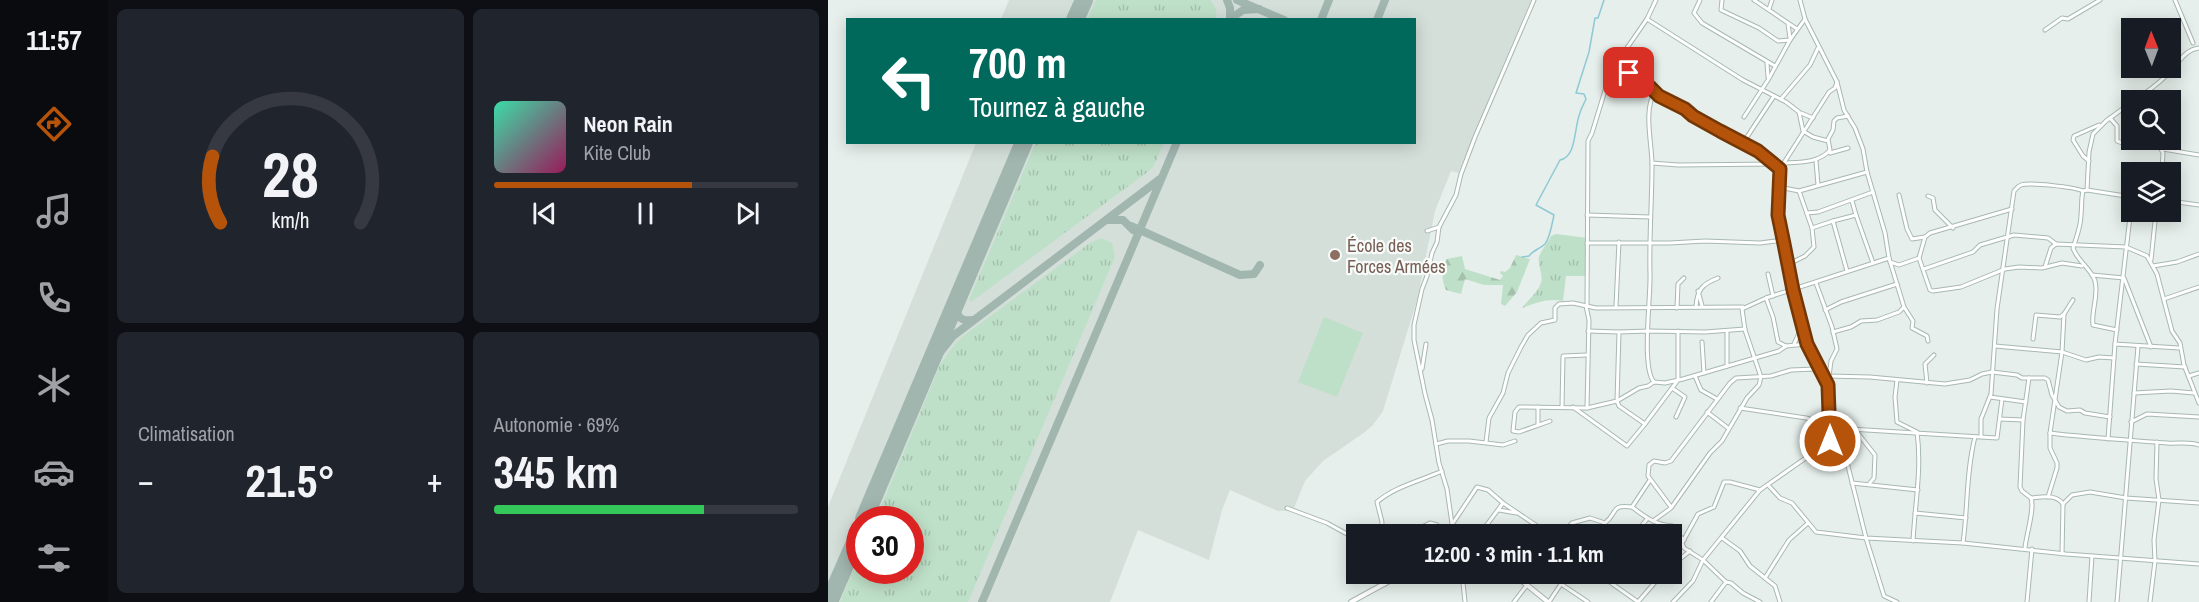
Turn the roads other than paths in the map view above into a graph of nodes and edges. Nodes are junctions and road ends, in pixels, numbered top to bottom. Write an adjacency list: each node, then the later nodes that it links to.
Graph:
1 (1534, 0): 70 (street)
2 (1656, 0): 12 (street)
3 (1700, 0): 20 (street)
4 (1722, 0): 16 (street)
5 (1754, 0): 10 (street)
6 (1772, 0): 10 (street)
7 (1800, 0): 11 (street)
8 (2100, 0): 15 (street)
9 (2175, 0): 17 (street)
10 (1769, 9): 13 (street)
11 (1805, 18): 14 (street); 18 (street)
12 (1647, 19): 21 (street); 25 (street)
13 (1788, 23): 14 (street); 16 (street)
14 (1797, 29): 16 (street)
15 (2045, 30)
16 (1790, 40): 22 (street)
17 (2193, 43)
18 (1819, 47): 24 (street); 29 (street)
19 (2199, 48): 26 (street)
20 (1766, 62): 22 (street); 23 (street)
21 (1616, 64): 27 (street); 64 (street)
22 (1775, 66): 23 (street)
23 (1768, 80): 25 (street)
24 (1837, 82): 32 (street); 34 (street)
25 (1760, 89): 28 (street); 33 (street)
26 (2148, 90)
27 (1655, 92): 38 (street); 46 (street)
28 (1774, 96): 29 (street); 38 (street)
29 (1781, 99): 31 (street)
30 (2121, 110): 35 (street)
31 (1799, 112): 34 (street); 36 (street)
32 (1848, 116): 37 (street); 50 (street)
33 (1744, 117)
34 (1813, 118): 36 (street)
35 (2108, 119): 39 (street); 45 (street); 45 (street)
36 (1803, 131): 37 (street); 47 (street)
37 (1828, 141): 42 (street)
38 (1743, 143): 48 (street)
39 (2121, 143)
40 (1848, 148): 42 (street)
41 (2172, 150): 43 (street)
42 (1829, 153): 44 (street)
43 (2199, 155)
44 (1816, 161): 47 (street); 51 (street)
45 (2089, 161): 53 (street)
46 (1652, 163): 48 (street); 66 (street)
47 (1784, 163): 49 (street)
48 (1776, 164): 49 (street)
49 (1780, 169): 52 (street)
50 (1867, 172): 51 (street); 55 (street)
51 (1818, 185): 54 (street)
52 (1779, 187): 54 (street); 76 (street)
53 (2085, 190): 58 (street); 62 (street); 81 (street)
54 (1799, 191): 63 (street)
55 (1873, 192): 59 (street); 85 (street)
56 (1899, 195): 74 (street)
57 (1928, 196): 72 (street)
58 (2121, 197)
59 (1852, 201): 63 (street); 65 (street)
60 (2181, 203): 61 (street)
61 (2199, 205)
62 (2012, 209): 72 (street); 75 (street)
63 (1807, 213): 71 (street)
64 (1587, 215): 66 (street); 79 (street)
65 (1856, 215): 67 (street); 86 (street)
66 (1650, 217): 78 (street)
67 (1833, 221): 71 (street); 93 (street)
68 (2129, 222): 82 (street)
69 (2155, 222): 88 (street)
70 (1439, 227): 73 (street); 147 (street)
71 (1812, 228): 87 (street)
72 (1953, 228): 74 (street)
73 (1427, 231)
74 (1925, 237): 84 (street)
75 (2008, 237): 80 (street); 91 (street); 92 (street)
76 (1783, 240): 78 (street); 87 (street)
77 (1619, 242): 78 (street); 79 (street); 109 (street)
78 (1650, 242): 110 (street)
79 (1587, 243): 108 (street)
80 (2056, 244): 81 (street); 90 (street)
81 (2073, 245): 82 (street); 89 (street)
82 (2126, 248): 88 (street); 97 (street)
83 (2199, 254): 88 (street)
84 (1919, 258): 85 (street); 91 (street)
85 (1890, 260): 86 (street); 100 (street)
86 (1873, 263): 93 (street)
87 (1789, 264): 102 (street)
88 (2152, 264): 106 (street)
89 (2084, 266): 90 (street); 95 (street)
90 (2045, 267): 92 (street)
91 (1924, 269): 92 (street)
92 (2003, 270): 134 (street)
93 (1848, 271): 99 (street)
94 (1768, 274): 104 (street)
95 (2092, 275): 97 (street); 120 (street)
96 (1718, 278): 103 (street)
97 (2124, 278): 120 (street); 137 (street)
98 (1684, 279): 114 (street)
99 (1816, 283): 102 (street); 116 (street)
100 (1897, 284): 115 (street); 116 (street)
101 (2199, 287): 106 (street)
102 (1793, 290): 104 (street); 118 (street)
103 (1698, 291): 111 (street); 113 (street)
104 (1773, 296): 105 (street)
105 (1766, 298): 112 (street); 135 (street)
106 (2164, 299): 138 (street)
107 (2073, 300): 117 (street)
108 (1587, 306): 109 (street); 121 (street); 201 (street)
109 (1616, 306): 110 (street)
110 (1649, 306): 114 (street); 122 (street)
111 (1702, 306): 112 (street); 113 (street)
112 (1744, 306): 119 (street)
113 (1696, 307): 114 (street)
114 (1677, 308)
115 (1903, 309): 126 (street); 128 (street)
116 (1825, 310): 126 (street)
117 (2064, 314): 127 (street); 139 (street)
118 (1803, 325): 131 (street); 132 (street)
119 (1745, 329): 124 (street); 142 (street)
120 (2117, 330): 133 (street)
121 (1588, 331): 125 (street); 140 (street)
122 (1649, 331): 123 (street); 125 (street); 159 (street)
123 (1678, 331): 124 (street); 157 (street)
124 (1727, 331): 145 (street)
125 (1619, 332): 169 (street)
126 (1833, 332): 153 (street)
127 (2033, 339)
128 (1928, 341)
129 (1702, 342): 150 (street)
130 (1426, 344): 147 (street)
131 (1794, 344): 132 (street); 135 (street)
132 (1807, 344): 148 (street)
133 (2115, 344): 136 (street); 143 (street)
134 (1995, 345): 139 (street); 149 (street)
135 (1786, 346): 142 (street)
136 (2138, 346): 137 (street); 144 (street)
137 (2151, 347): 138 (street)
138 (2180, 348): 146 (street)
139 (2062, 352): 143 (street); 172 (street)
140 (1587, 355): 174 (street); 176 (street)
141 (1934, 355): 161 (street)
142 (1755, 357): 145 (street); 155 (street)
143 (2114, 358): 181 (street)
144 (2136, 364): 146 (street); 164 (street)
145 (1727, 366): 150 (street)
146 (2185, 367): 154 (street)
147 (1421, 371): 203 (street)
148 (1820, 371): 155 (street); 162 (street)
149 (1992, 372): 156 (street); 161 (street); 166 (street)
150 (1704, 373): 152 (street)
151 (2199, 373): 154 (street)
152 (1695, 376): 157 (street); 167 (street)
153 (1828, 376): 158 (street); 162 (street)
154 (2189, 376): 165 (street)
155 (1761, 377): 167 (street); 177 (street)
156 (2029, 378): 171 (street); 172 (street)
157 (1678, 380): 160 (street); 163 (street)
158 (1897, 380): 161 (street); 193 (street)
159 (1654, 382): 160 (street); 169 (street)
160 (1665, 383): 163 (street)
161 (1927, 383)
162 (1828, 385): 189 (street)
163 (1671, 389): 180 (street); 187 (street)
164 (2134, 393): 165 (street); 186 (street)
165 (2195, 393): 170 (street)
166 (1990, 398): 168 (street); 195 (street)
167 (1717, 399): 179 (street)
168 (2002, 399): 171 (street); 183 (street)
169 (1617, 401): 176 (street); 187 (street)
170 (2199, 401)
171 (2026, 402): 184 (street)
172 (2055, 402): 178 (street)
173 (1538, 407): 174 (street); 188 (street); 188 (street)
174 (1562, 407): 175 (street)
175 (1573, 407): 176 (street); 187 (street)
176 (1587, 408)
177 (1740, 408): 189 (street); 190 (street)
178 (2057, 408): 181 (street); 194 (street)
179 (1707, 412): 190 (street); 206 (street)
180 (1676, 417)
181 (2110, 417): 197 (street)
182 (2199, 417): 186 (street)
183 (2000, 419): 184 (street); 195 (street)
184 (2023, 420): 213 (street)
185 (1551, 421): 188 (street)
186 (2131, 422): 198 (street)
187 (1645, 424)
188 (1538, 425)
189 (1830, 425): 191 (street)
190 (1728, 428): 221 (street)
191 (1830, 431): 192 (street); 200 (street)
192 (1856, 431): 193 (street); 208 (street)
193 (1917, 432): 196 (street); 211 (street)
194 (2050, 433): 197 (street); 212 (street)
195 (1981, 436): 196 (street)
196 (1975, 437): 225 (street)
197 (2108, 439): 198 (street)
198 (2130, 440): 202 (street); 214 (street)
199 (1515, 441): 201 (street)
200 (1830, 441): 207 (street); 209 (street)
201 (1486, 442): 203 (street)
202 (2157, 442): 204 (street); 215 (street)
203 (1436, 444): 205 (street)
204 (2199, 445)
205 (1442, 471): 228 (street); 229 (street)
206 (1650, 480): 219 (street); 221 (street)
207 (1852, 483): 208 (street); 237 (street)
208 (1869, 484): 211 (street)
209 (1768, 485): 210 (street); 234 (street)
210 (1760, 490): 236 (street); 238 (street)
211 (1918, 490): 224 (street)
212 (2048, 497): 213 (street); 218 (street)
213 (2031, 498): 241 (street)
214 (2126, 498): 215 (street); 218 (street); 247 (street)
215 (2159, 500): 216 (street); 249 (street)
216 (2199, 503)
217 (1503, 504): 222 (street); 223 (street); 229 (street)
218 (2063, 504): 244 (street)
219 (1632, 507): 226 (street); 232 (street)
220 (1287, 508): 235 (street)
221 (1671, 508): 227 (street)
222 (1498, 510): 223 (street); 230 (street)
223 (1518, 513): 231 (street)
224 (1915, 513): 225 (street); 239 (street)
225 (1966, 518): 240 (street)
226 (1647, 519): 227 (street); 233 (street)
227 (1653, 521): 238 (street)
228 (1382, 524)
229 (1452, 524)
230 (1488, 524)
231 (1534, 524)
232 (1571, 524)
233 (1643, 524)
234 (1807, 524): 237 (street); 251 (street)
235 (1346, 533)
236 (1722, 538): 248 (street); 251 (street)
237 (1866, 538): 239 (street); 270 (street)
238 (1684, 540): 243 (street)
239 (1913, 541): 240 (street)
240 (1963, 543): 241 (street)
241 (2025, 548): 242 (street)
242 (2032, 549): 244 (street); 271 (street)
243 (1690, 551): 246 (street); 248 (street)
244 (2062, 554): 245 (street)
245 (2092, 556): 247 (street); 272 (street)
246 (1682, 557)
247 (2121, 558): 249 (street); 273 (street)
248 (1703, 560): 252 (street); 265 (street)
249 (2155, 561): 250 (street); 274 (street)
250 (2199, 564)
251 (1765, 578): 269 (street)
252 (1726, 582): 259 (street); 266 (street)
253 (1385, 584): 260 (street)
254 (1463, 584): 261 (street)
255 (1561, 584): 263 (street); 264 (street)
256 (1612, 584): 257 (street)
257 (1654, 584)
258 (1527, 585): 262 (street); 263 (street)
259 (1749, 596): 267 (street); 268 (street)
260 (1351, 602)
261 (1465, 602)
262 (1514, 602)
263 (1549, 602)
264 (1588, 602)
265 (1673, 602)
266 (1711, 602)
267 (1745, 602)
268 (1760, 602)
269 (1780, 602)
270 (1895, 602)
271 (2027, 602)
272 (2089, 602)
273 (2117, 602)
274 (2150, 602)

